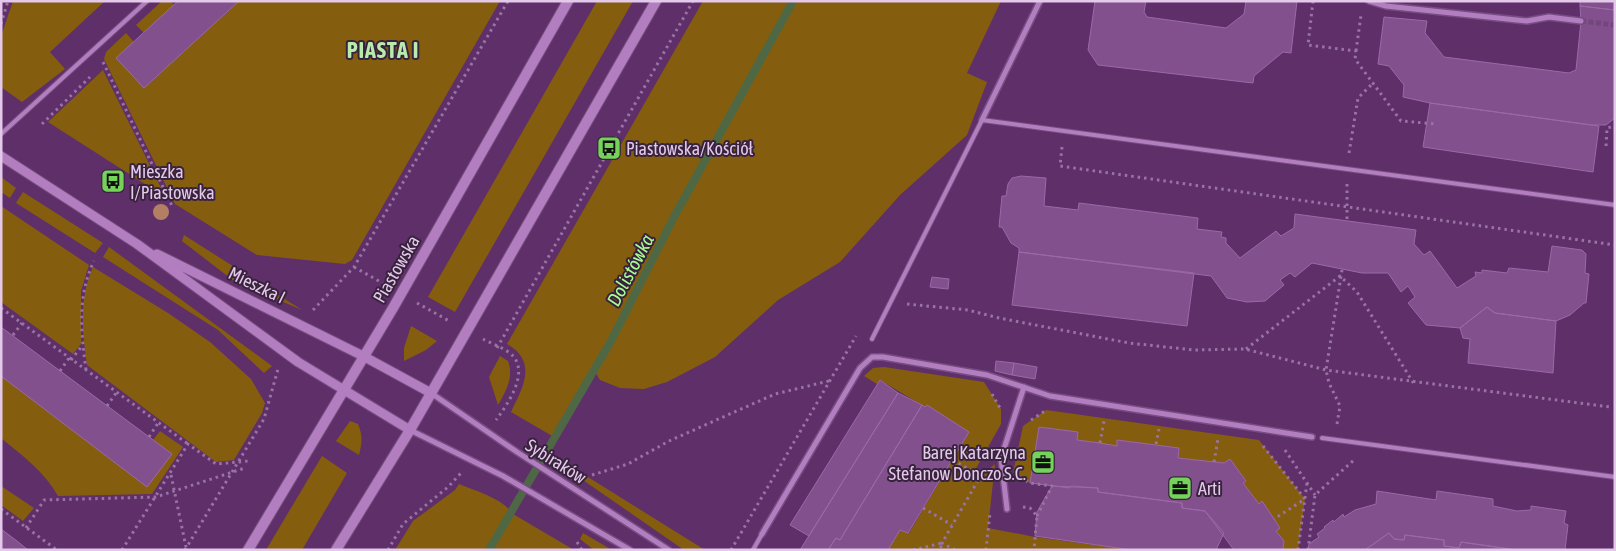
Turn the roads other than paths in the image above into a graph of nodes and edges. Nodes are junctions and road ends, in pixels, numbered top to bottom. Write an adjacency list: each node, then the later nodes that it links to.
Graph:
1 (147, 1): 8 (lane)
2 (568, 1): 13 (main road, Piastowska)
3 (656, 1): 16 (main road)
4 (1040, 1): 7 (street)
5 (1369, 1): 6 (street)
6 (1581, 21)
7 (982, 120): 10 (lane); 12 (lane)
8 (1, 134)
9 (1, 156): 11 (street, Mieszka I)
10 (1615, 205)
11 (137, 244): 13 (street, Mieszka I); 15 (street, Mieszka I)
12 (872, 339)
13 (363, 356): 15 (main road, Piastowska); 16 (street, Mieszka I)
14 (1024, 387): 18 (street); 21 (street); 22 (street)
15 (342, 391): 17 (street, Mieszka I); 23 (main road, Piastowska)
16 (431, 392): 17 (main road); 26 (street, Sybiraków)
17 (410, 430): 24 (main road); 25 (street)
18 (1312, 437)
19 (1322, 438): 20 (lane)
20 (1615, 477)
21 (1007, 507)
22 (762, 534): 27 (lane)
23 (248, 550)
24 (336, 550)
25 (630, 550)
26 (669, 550)
27 (753, 550)

